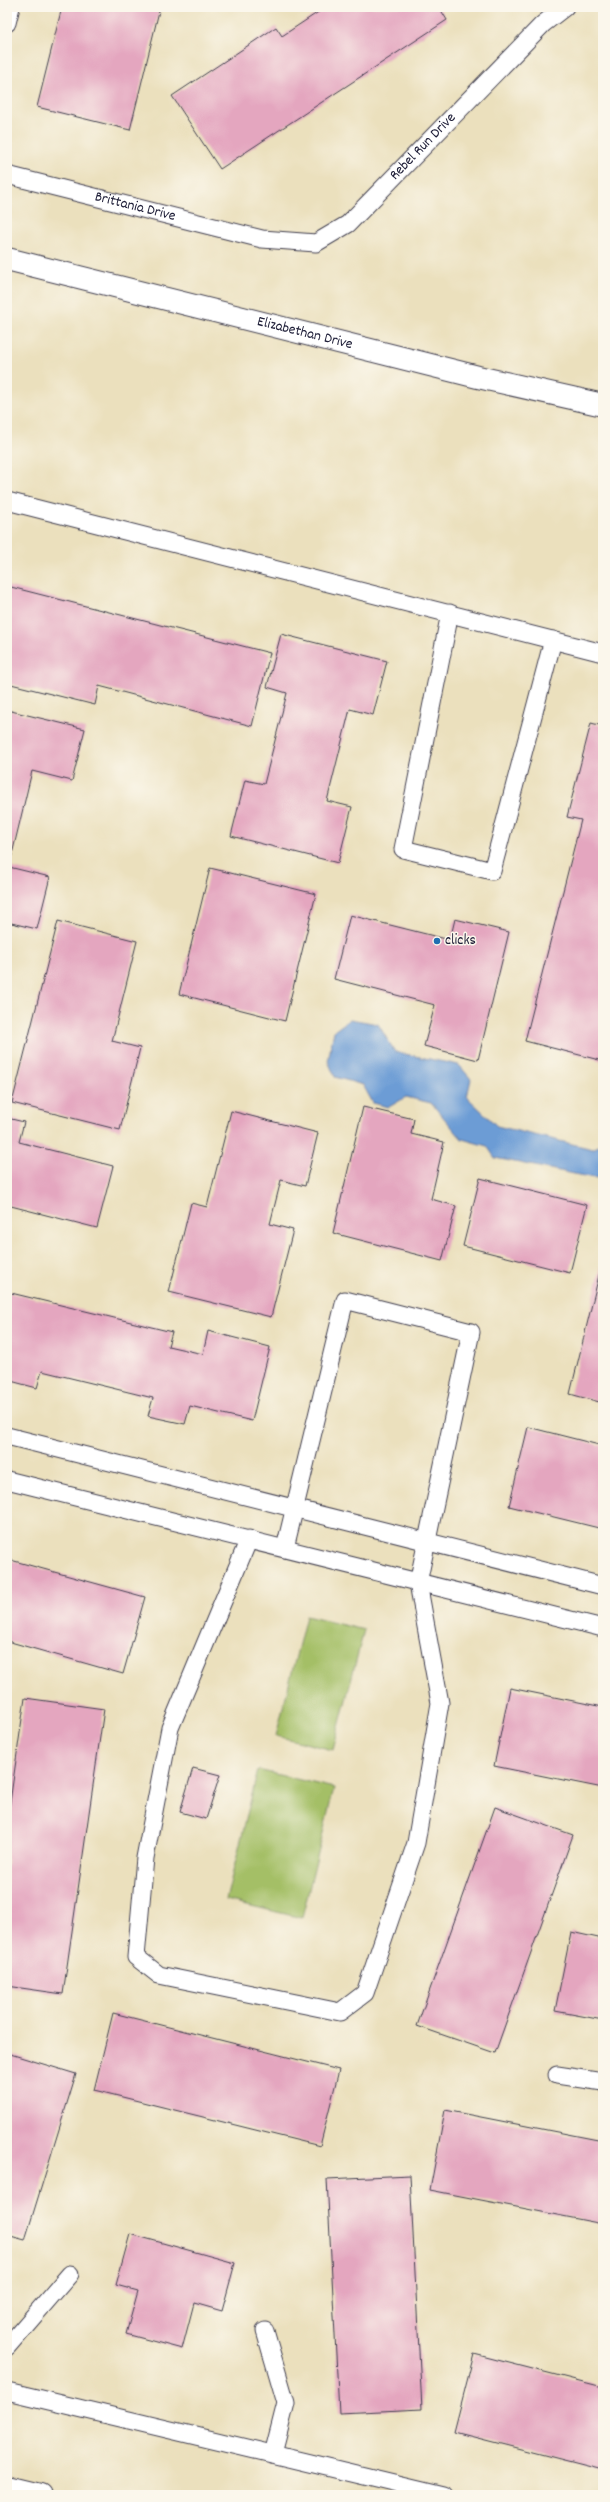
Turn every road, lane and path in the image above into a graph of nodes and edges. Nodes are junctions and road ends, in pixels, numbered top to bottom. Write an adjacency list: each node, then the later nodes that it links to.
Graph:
1 (11, 7): 3 (lane)
2 (565, 7): 5 (lane, Rebel Run Drive)
3 (7, 22)
4 (7, 175): 5 (lane, Brittania Drive)
5 (262, 239)
6 (7, 259): 7 (street, Elizabethan Drive)
7 (603, 405)
8 (7, 501): 9 (lane)
9 (450, 614): 10 (lane); 10 (lane)
10 (553, 640): 11 (lane)
11 (603, 652)
12 (7, 1436): 14 (lane)
13 (7, 1480): 15 (lane)
14 (295, 1507): 16 (lane); 16 (lane); 17 (lane)
15 (249, 1539): 17 (lane); 18 (lane)
16 (426, 1542): 18 (lane); 19 (lane)
17 (285, 1548): 18 (lane)
18 (418, 1583): 20 (lane)
19 (603, 1586)
20 (603, 1628)
21 (557, 2076): 22 (lane)
22 (603, 2082)
23 (70, 2274): 25 (lane)
24 (265, 2330): 27 (lane)
25 (7, 2347)
26 (7, 2391): 27 (lane)
27 (272, 2454): 30 (lane)
28 (7, 2487): 29 (street)
29 (40, 2495)
30 (444, 2495)

